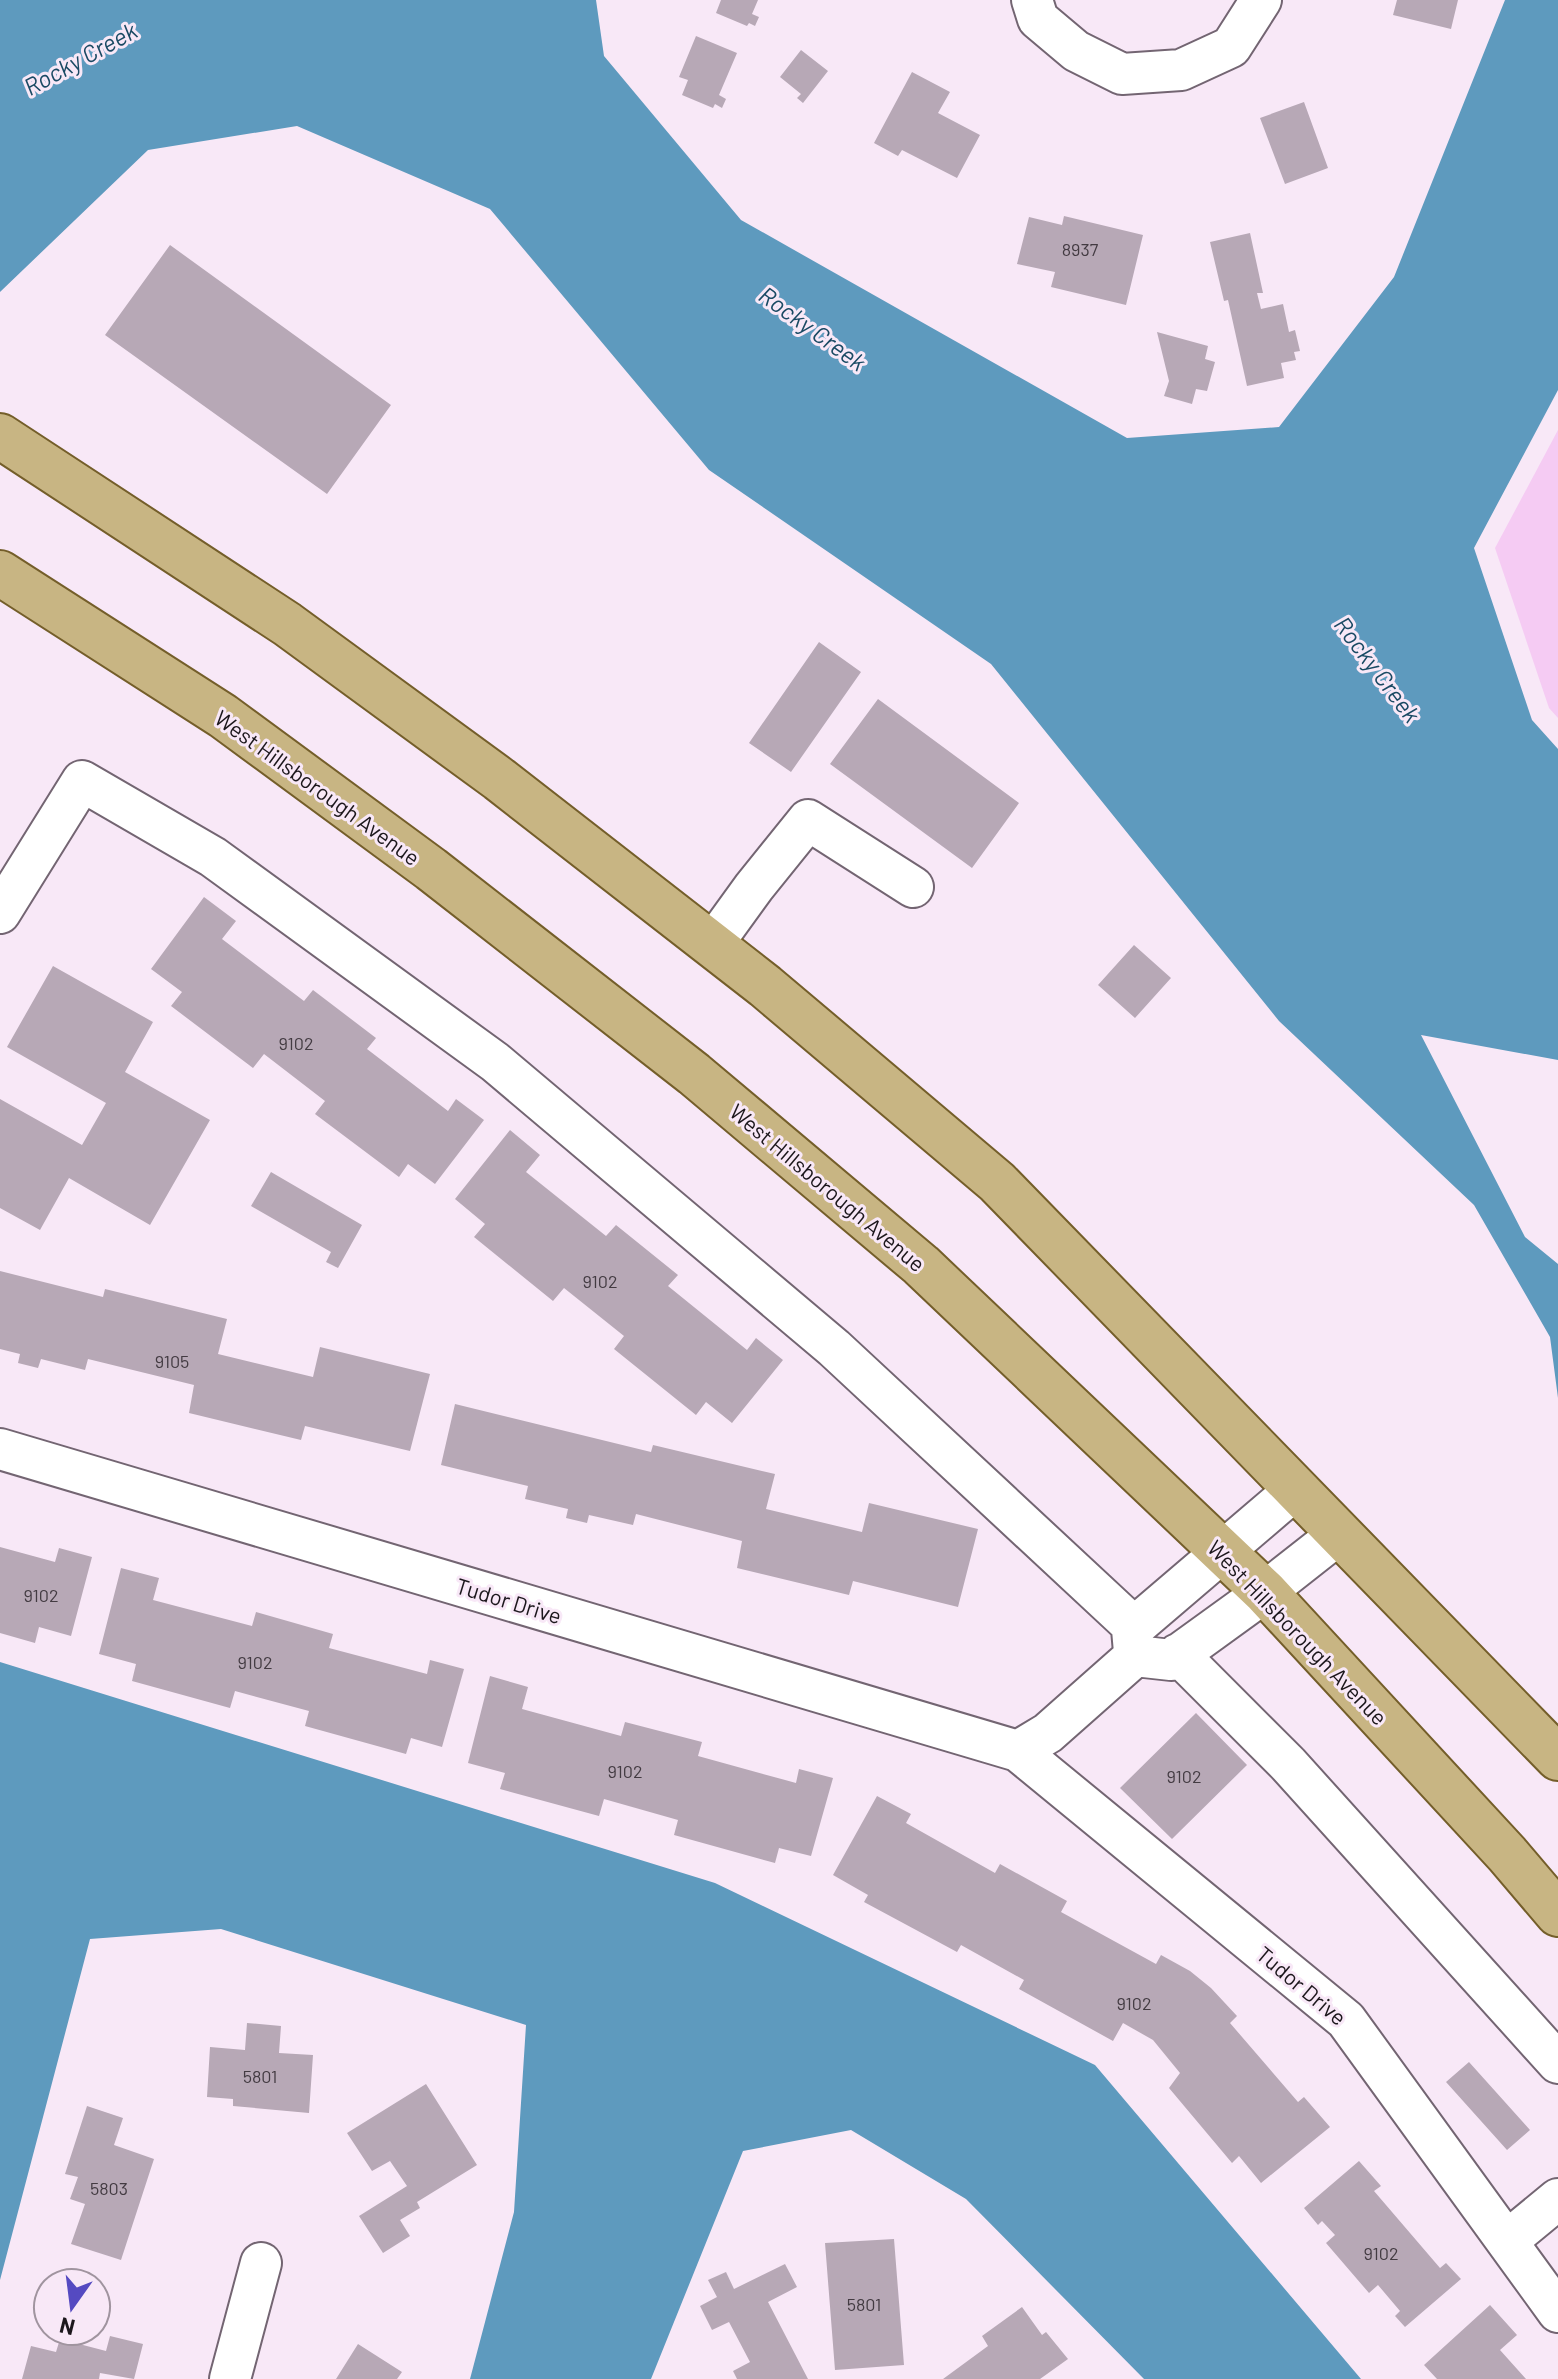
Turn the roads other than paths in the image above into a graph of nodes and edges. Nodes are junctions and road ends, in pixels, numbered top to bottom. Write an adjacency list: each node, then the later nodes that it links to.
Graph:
1 (1032, 0): 2 (street)
2 (1261, 0)
3 (0, 436): 7 (main road)
4 (5, 576): 11 (main road, West Hillsborough Avenue)
5 (913, 887): 7 (street)
6 (3, 908): 13 (street)
7 (712, 945): 9 (main road)
8 (0, 1449): 15 (street, Tudor Drive)
9 (1297, 1488): 10 (main road); 11 (street)
10 (1340, 1533): 12 (street); 16 (main road)
11 (1222, 1551): 12 (main road, West Hillsborough Avenue); 13 (street)
12 (1265, 1592): 14 (street); 17 (main road, West Hillsborough Avenue)
13 (1135, 1642): 14 (street); 15 (street)
14 (1178, 1654): 18 (street)
15 (1018, 1751): 20 (street, Tudor Drive)
16 (1558, 1758)
17 (1558, 1914)
18 (1558, 2063)
19 (1558, 2199): 20 (street)
20 (1507, 2241): 22 (street, Tudor Drive)
21 (261, 2263): 23 (street)
22 (1558, 2312)
23 (230, 2379)

